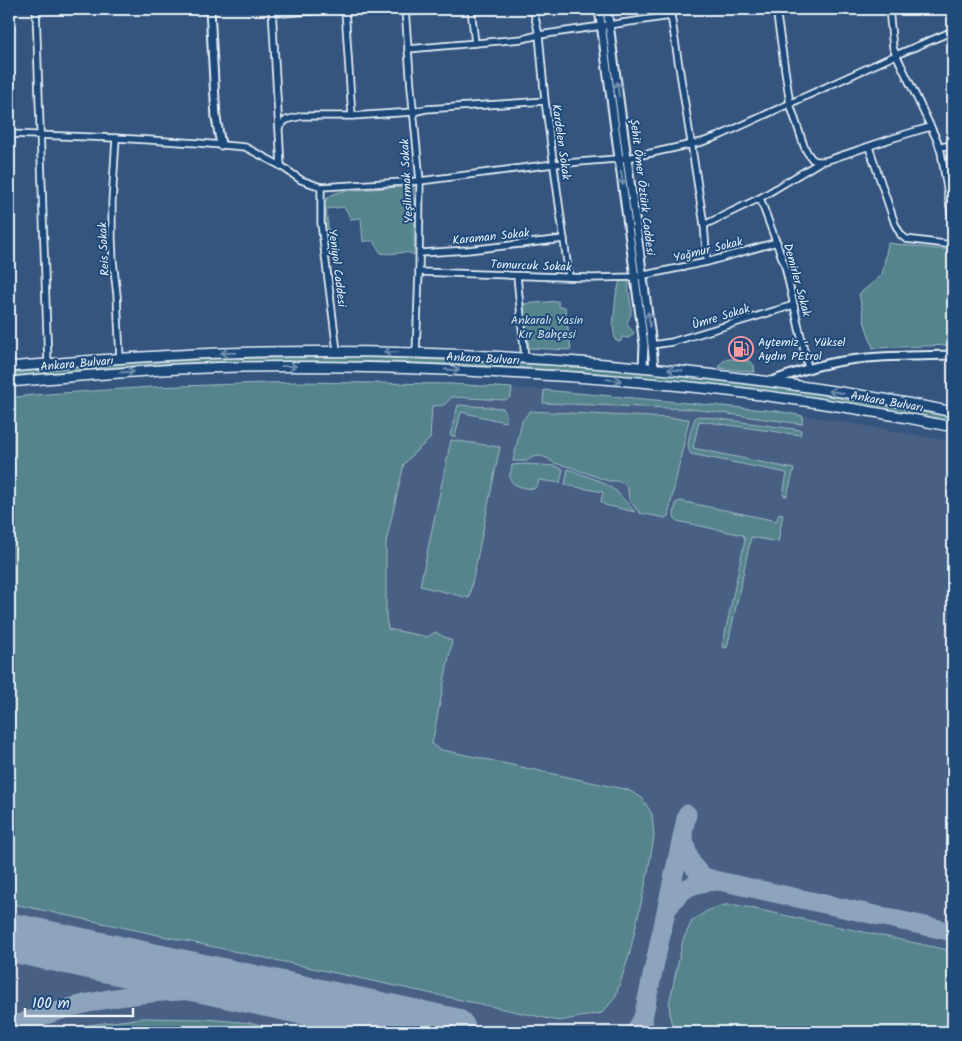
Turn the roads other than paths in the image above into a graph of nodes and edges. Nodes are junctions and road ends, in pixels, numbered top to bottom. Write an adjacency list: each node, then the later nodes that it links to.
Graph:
1 (36, 9): 29 (street)
2 (210, 9): 32 (street)
3 (344, 9): 12 (street); 25 (street)
4 (439, 9): 13 (street)
5 (471, 9): 19 (street)
6 (533, 9): 18 (street, Kardelen Sokak)
7 (599, 9): 16 (street, Şehit Ömer Öztürk Caddesi)
8 (607, 9): 15 (street, Şehit Ömer Öztürk Caddesi)
9 (670, 9): 14 (street)
10 (776, 9): 23 (street)
11 (889, 9): 21 (street)
12 (272, 10): 26 (street)
13 (405, 10): 20 (street, Yeşilırmak Sokak)
14 (671, 16): 15 (street); 33 (street)
15 (610, 26): 16 (street); 36 (street, Şehit Ömer Öztürk Caddesi, one-way to 15)
16 (601, 27): 18 (street); 37 (street, Şehit Ömer Öztürk Caddesi)
17 (953, 31): 21 (street)
18 (538, 36): 19 (street); 22 (street, Kardelen Sokak)
19 (475, 44): 20 (street)
20 (408, 49): 24 (street, Yeşilırmak Sokak)
21 (896, 56): 23 (street); 27 (street)
22 (545, 101): 24 (street); 39 (street, Kardelen Sokak)
23 (790, 104): 33 (street); 38 (street)
24 (413, 112): 25 (street); 41 (street, Yeşilırmak Sokak)
25 (352, 116): 26 (street)
26 (280, 126): 40 (street)
27 (931, 127): 34 (street); 35 (street)
28 (9, 134): 29 (street)
29 (40, 135): 30 (street); 62 (street)
30 (116, 138): 32 (street); 61 (street, Reis Sokak)
31 (953, 144): 35 (street)
32 (221, 145): 40 (street)
33 (691, 145): 36 (street); 44 (street)
34 (869, 147): 38 (street); 48 (street)
35 (940, 147): 45 (street)
36 (628, 158): 37 (street); 53 (street, Şehit Ömer Öztürk Caddesi)
37 (619, 159): 39 (street); 53 (street, Şehit Ömer Öztürk Caddesi, one-way to 53)
38 (820, 162): 43 (street)
39 (554, 164): 41 (street); 46 (street, Kardelen Sokak)
40 (281, 166): 42 (street)
41 (420, 181): 42 (street); 49 (street, Yeşilırmak Sokak)
42 (321, 187): 57 (street, Yeniyol Caddesi)
43 (760, 198): 44 (street); 47 (street, Demirler Sokak)
44 (704, 225): 50 (street)
45 (953, 226)
46 (564, 239): 49 (street, Karaman Sokak); 54 (street, Kardelen Sokak)
47 (777, 242): 50 (street, Yağmur Sokak); 55 (street, Demirler Sokak)
48 (953, 245)
49 (420, 253): 51 (street, Yeşilırmak Sokak)
50 (708, 262): 53 (street, Yağmur Sokak)
51 (419, 272): 52 (street, Tomurcuk Sokak); 58 (street, Yeşilırmak Sokak)
52 (517, 276): 54 (street, Tomurcuk Sokak); 60 (street)
53 (639, 276): 54 (street, Tomurcuk Sokak); 56 (street, Şehit Ömer Öztürk Caddesi, one-way to 53); 64 (street, Şehit Ömer Öztürk Caddesi)
54 (569, 278)
55 (794, 306): 56 (street, Ümre Sokak); 66 (street, Demirler Sokak)
56 (652, 345): 65 (street, Şehit Ömer Öztürk Caddesi)
57 (338, 351): 58 (main road, Ankara Bulvarı, one-way to 57); 61 (main road, Ankara Bulvarı, one-way to 61)
58 (416, 353): 60 (main road, Ankara Bulvarı)
59 (953, 355): 66 (street)
60 (525, 358): 64 (main road, Ankara Bulvarı)
61 (120, 359): 62 (main road, Ankara Bulvarı)
62 (48, 364): 63 (main road, Ankara Bulvarı)
63 (9, 366)
64 (643, 367): 65 (main road, Ankara Bulvarı)
65 (654, 368): 68 (main road, Ankara Bulvarı, one-way to 65)
66 (808, 368): 68 (street)
67 (9, 382): 70 (main road, Ankara Bulvarı, one-way to 70)
68 (772, 382): 69 (main road, Ankara Bulvarı, one-way to 68)
69 (953, 412)
70 (953, 427)

